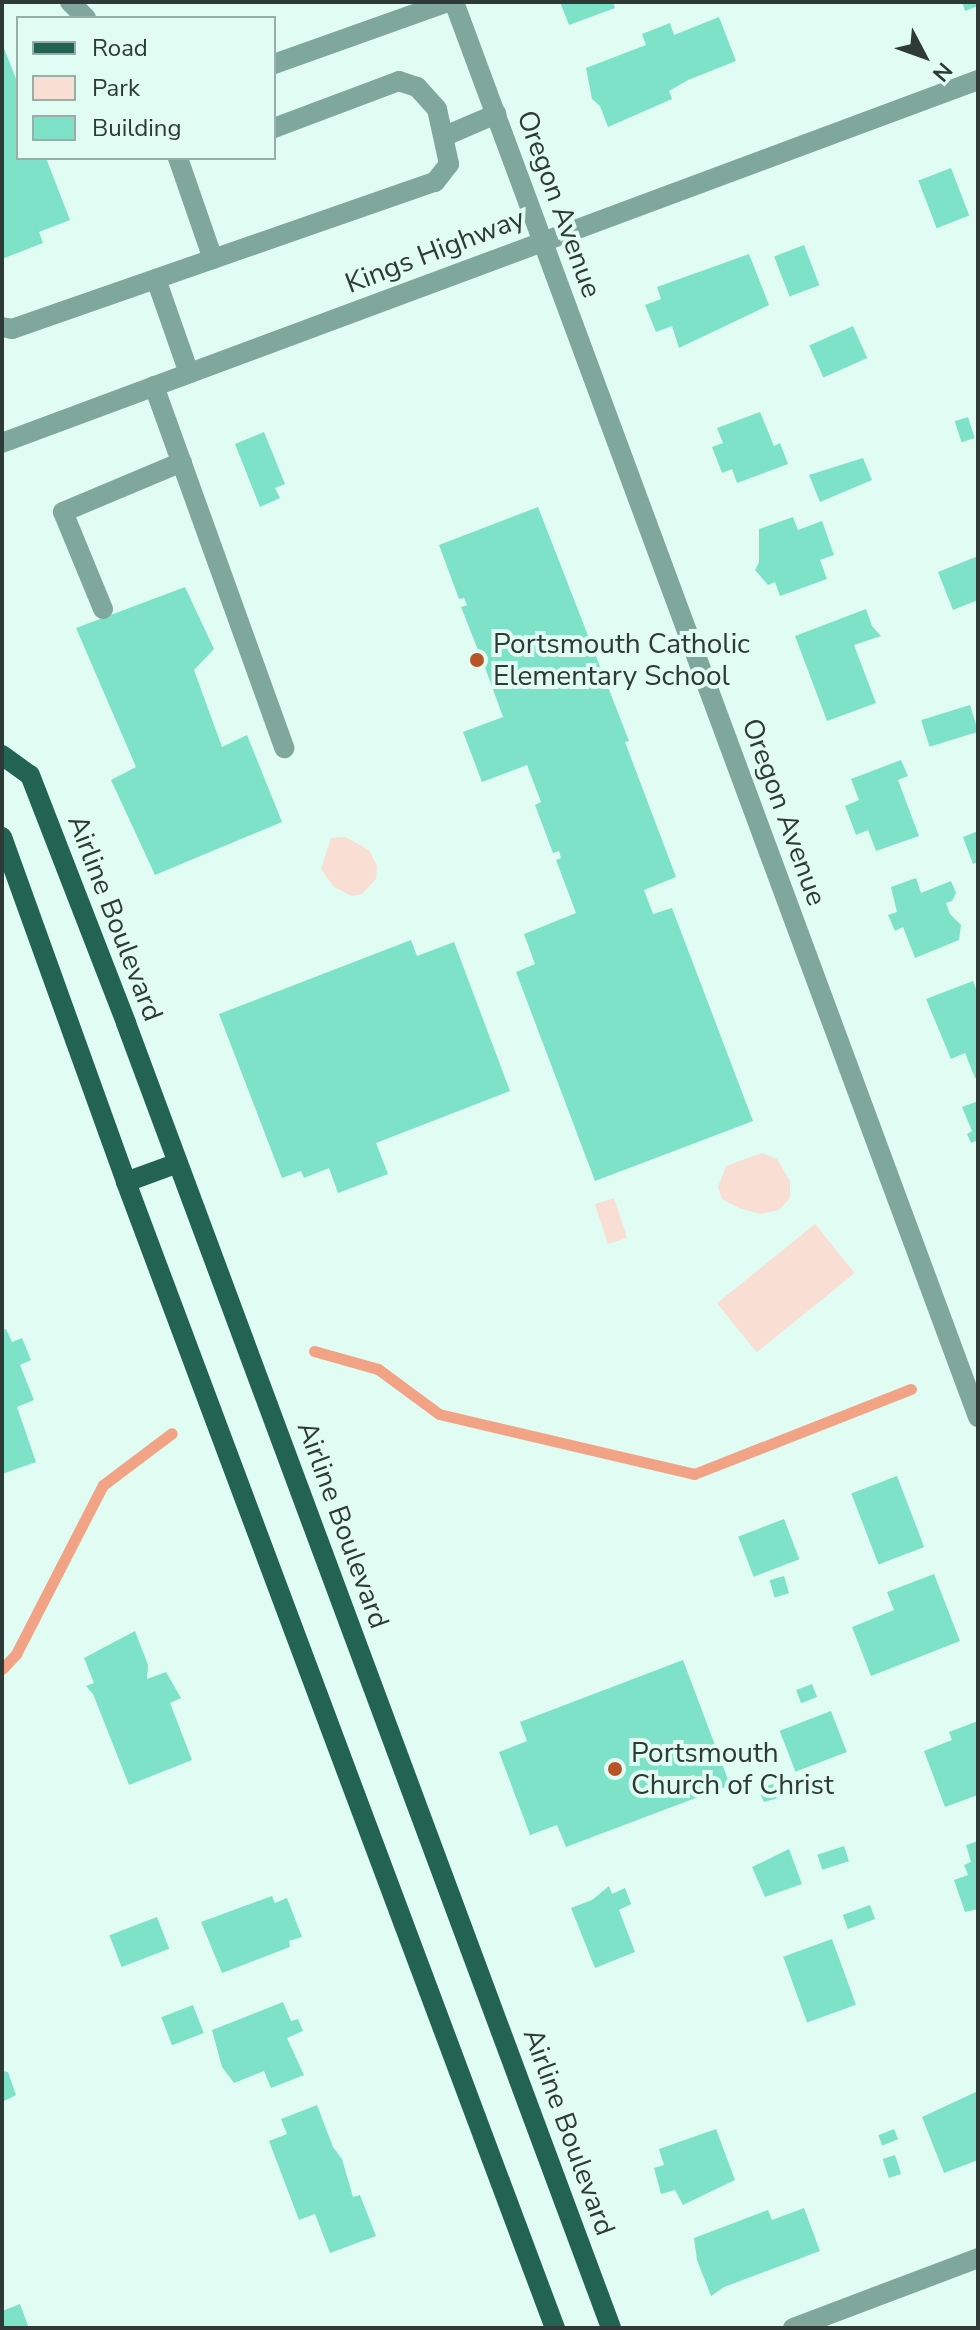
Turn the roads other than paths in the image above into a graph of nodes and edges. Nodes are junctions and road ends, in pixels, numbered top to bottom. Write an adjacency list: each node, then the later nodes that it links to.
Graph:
1 (448, 2): 3 (street)
2 (454, 2): 5 (street, Oregon Avenue)
3 (276, 63)
4 (978, 80): 9 (street, Kings Highway)
5 (496, 114): 7 (street); 9 (street, Oregon Avenue)
6 (276, 127): 7 (street)
7 (445, 136): 10 (street)
8 (185, 160): 10 (street)
9 (543, 240): 13 (street, Kings Highway); 23 (street, Oregon Avenue)
10 (213, 259): 11 (street)
11 (156, 279): 12 (street); 13 (street)
12 (2, 327)
13 (189, 373): 14 (street, Kings Highway)
14 (154, 386): 15 (street, Kings Highway); 16 (street)
15 (2, 443)
16 (182, 462): 17 (street); 18 (street)
17 (103, 609)
18 (284, 748)
19 (2, 755): 21 (main road, Airline Boulevard)
20 (2, 837): 22 (main road)
21 (178, 1163): 22 (main road); 26 (main road, Airline Boulevard)
22 (126, 1182): 25 (main road)
23 (978, 1417)
24 (978, 2258): 27 (street)
25 (555, 2328)
26 (611, 2328)
27 (793, 2328)

